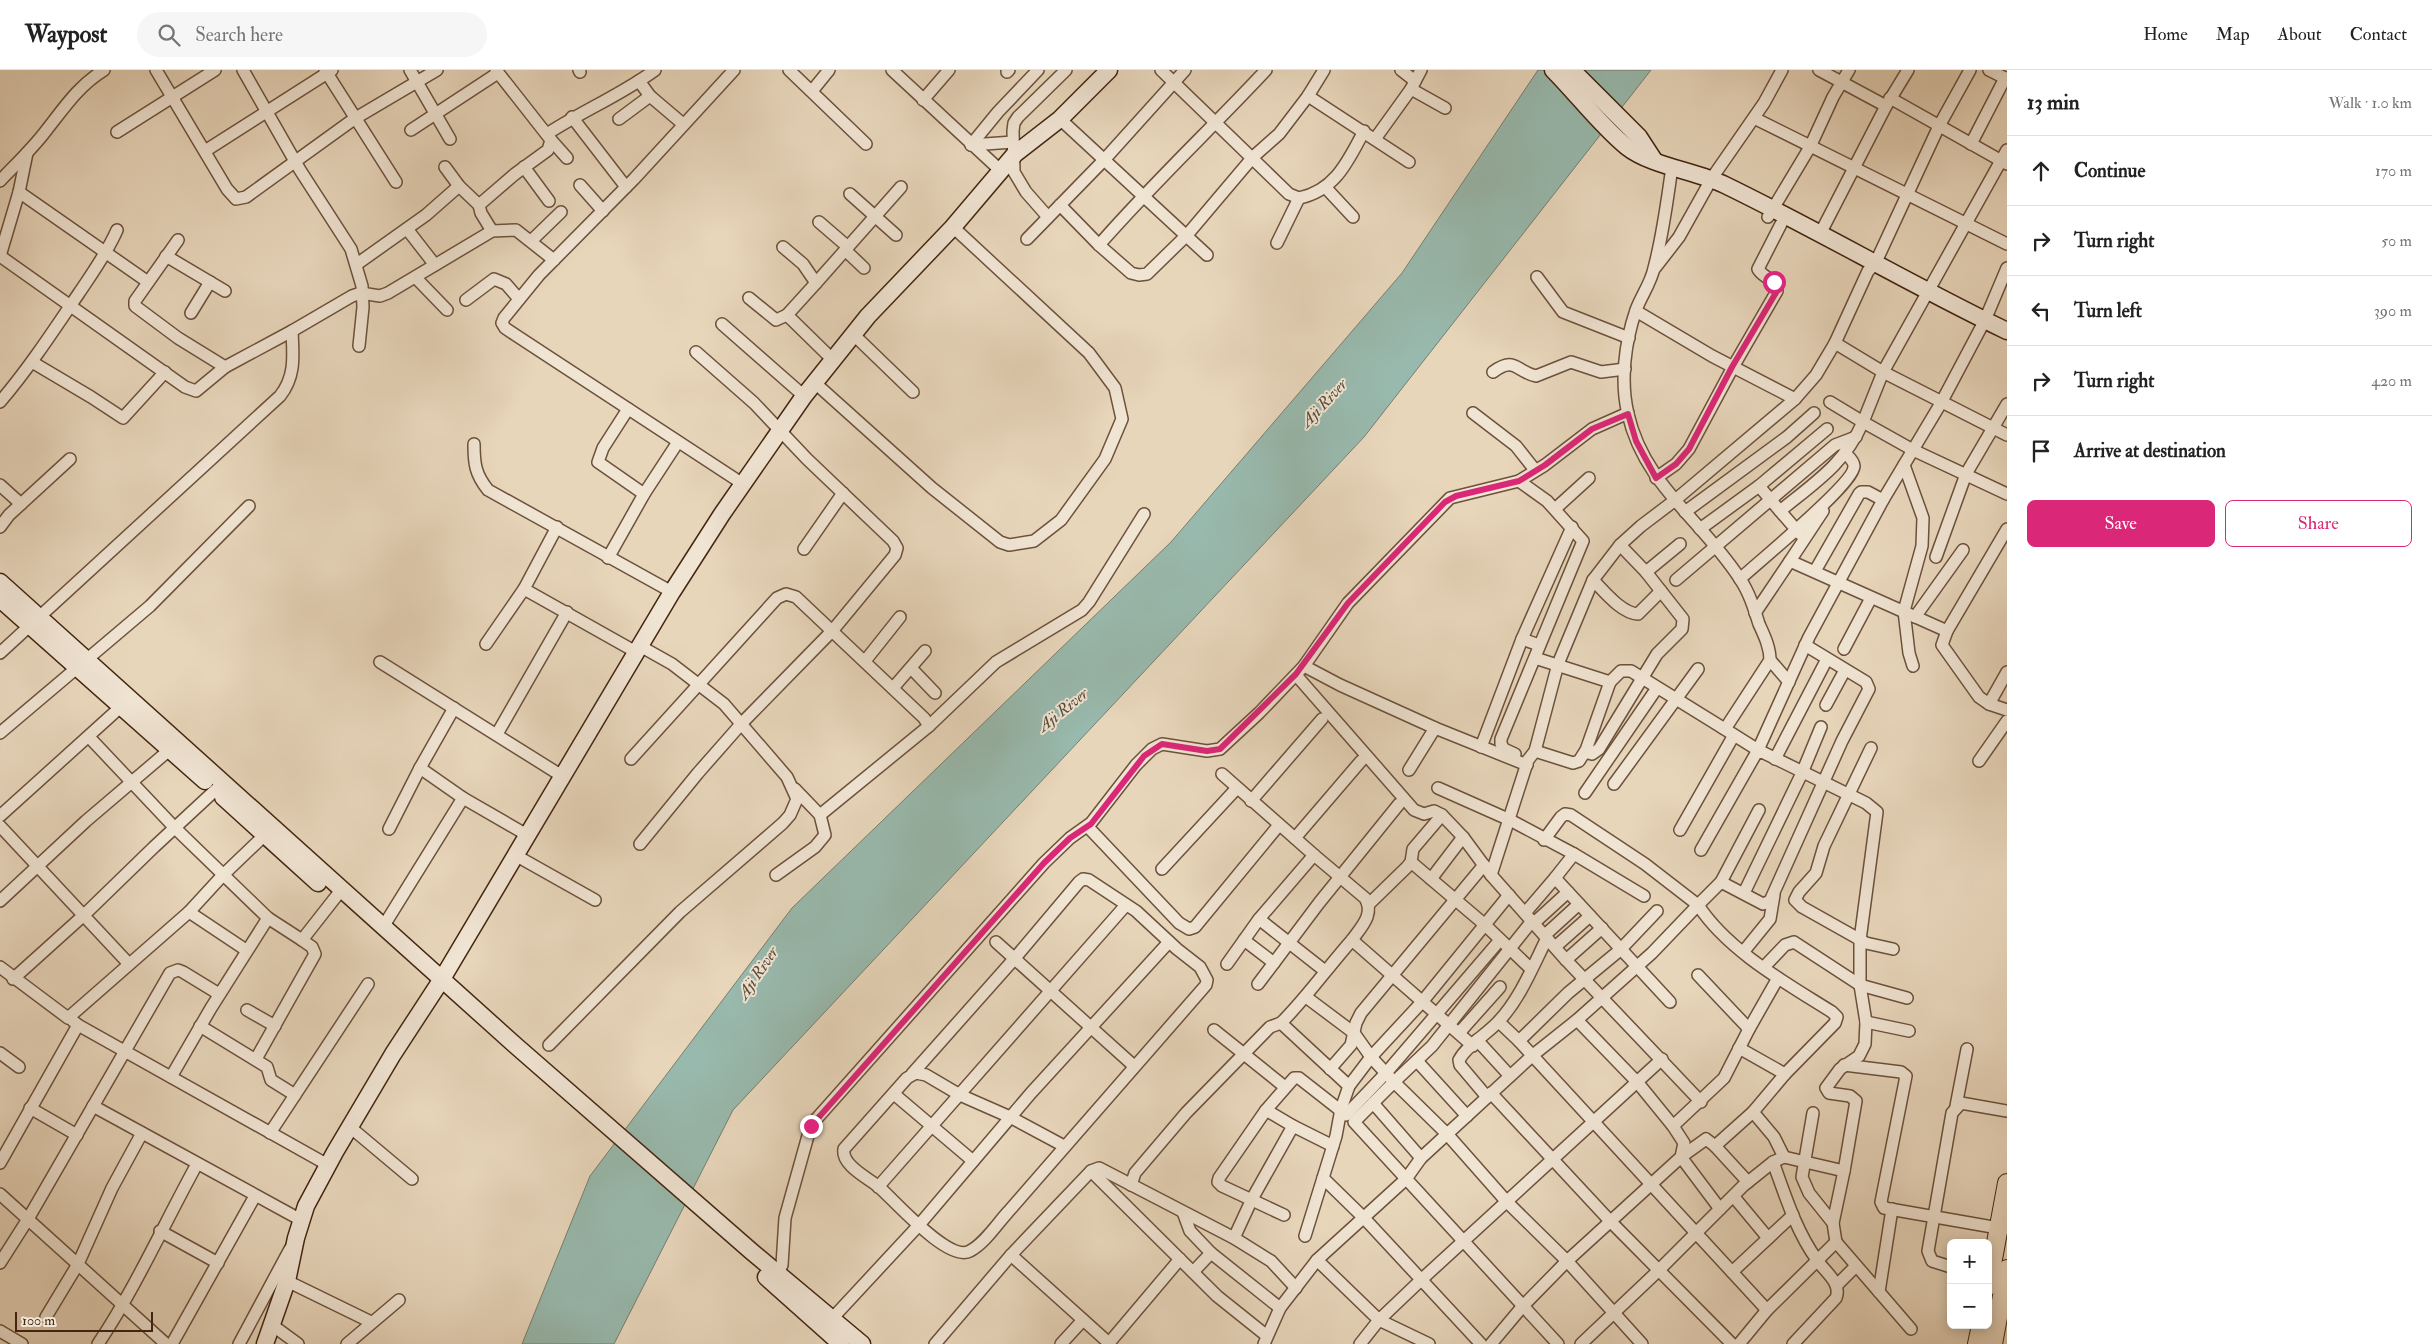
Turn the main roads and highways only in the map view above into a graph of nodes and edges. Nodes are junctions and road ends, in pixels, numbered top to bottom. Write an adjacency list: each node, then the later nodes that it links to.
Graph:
1 (1109, 70): 14 (main road)
2 (1553, 70): 4 (main road)
3 (1572, 70): 4 (main road)
4 (1620, 129): 5 (main road)
5 (1774, 217): 6 (main road); 6 (main road)
6 (1871, 268): 7 (main road)
7 (1982, 324): 8 (main road); 9 (main road)
8 (2007, 331)
9 (2007, 343)
10 (0, 582): 12 (main road)
11 (0, 599): 12 (main road)
12 (35, 621): 13 (main road)
13 (338, 893): 14 (main road); 14 (main road)
14 (440, 983): 19 (main road); 21 (main road)
15 (2007, 1183): 16 (main road)
16 (2003, 1228): 17 (main road)
17 (1992, 1267)
18 (2007, 1269): 20 (main road)
19 (828, 1323): 22 (main road); 23 (main road)
20 (1985, 1334)
21 (265, 1344)
22 (841, 1344)
23 (862, 1344)

